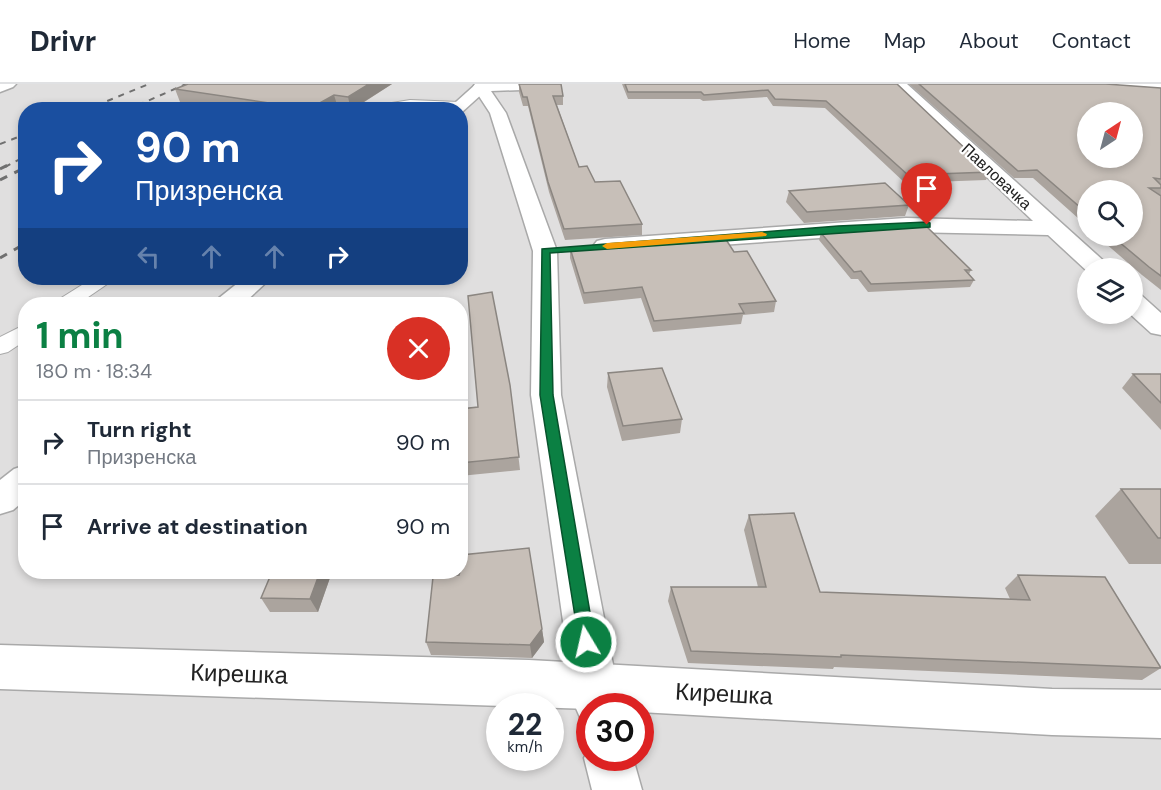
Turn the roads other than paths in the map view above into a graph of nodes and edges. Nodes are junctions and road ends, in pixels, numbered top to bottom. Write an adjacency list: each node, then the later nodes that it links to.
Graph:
1 (8, 84): 6 (street)
2 (549, 84): 5 (street)
3 (898, 84): 9 (street, Павловачка)
4 (1103, 84): 7 (street)
5 (483, 86): 8 (street); 10 (street)
6 (0, 87)
7 (1161, 88)
8 (464, 102)
9 (1053, 228): 10 (street); 11 (street, Павловачка)
10 (554, 250): 24 (street)
11 (1086, 258)
12 (95, 285): 14 (lane)
13 (251, 285): 15 (street)
14 (76, 297)
15 (236, 297)
16 (1143, 311): 17 (street)
17 (1161, 327)
18 (18, 335): 19 (lane)
19 (0, 347)
20 (18, 485): 21 (street)
21 (0, 500)
22 (0, 667): 23 (street, Кирешка)
23 (576, 693)
24 (595, 693)
25 (654, 699): 26 (street, Кирешка)
26 (1161, 714)
27 (612, 771): 28 (street)
28 (616, 790)

